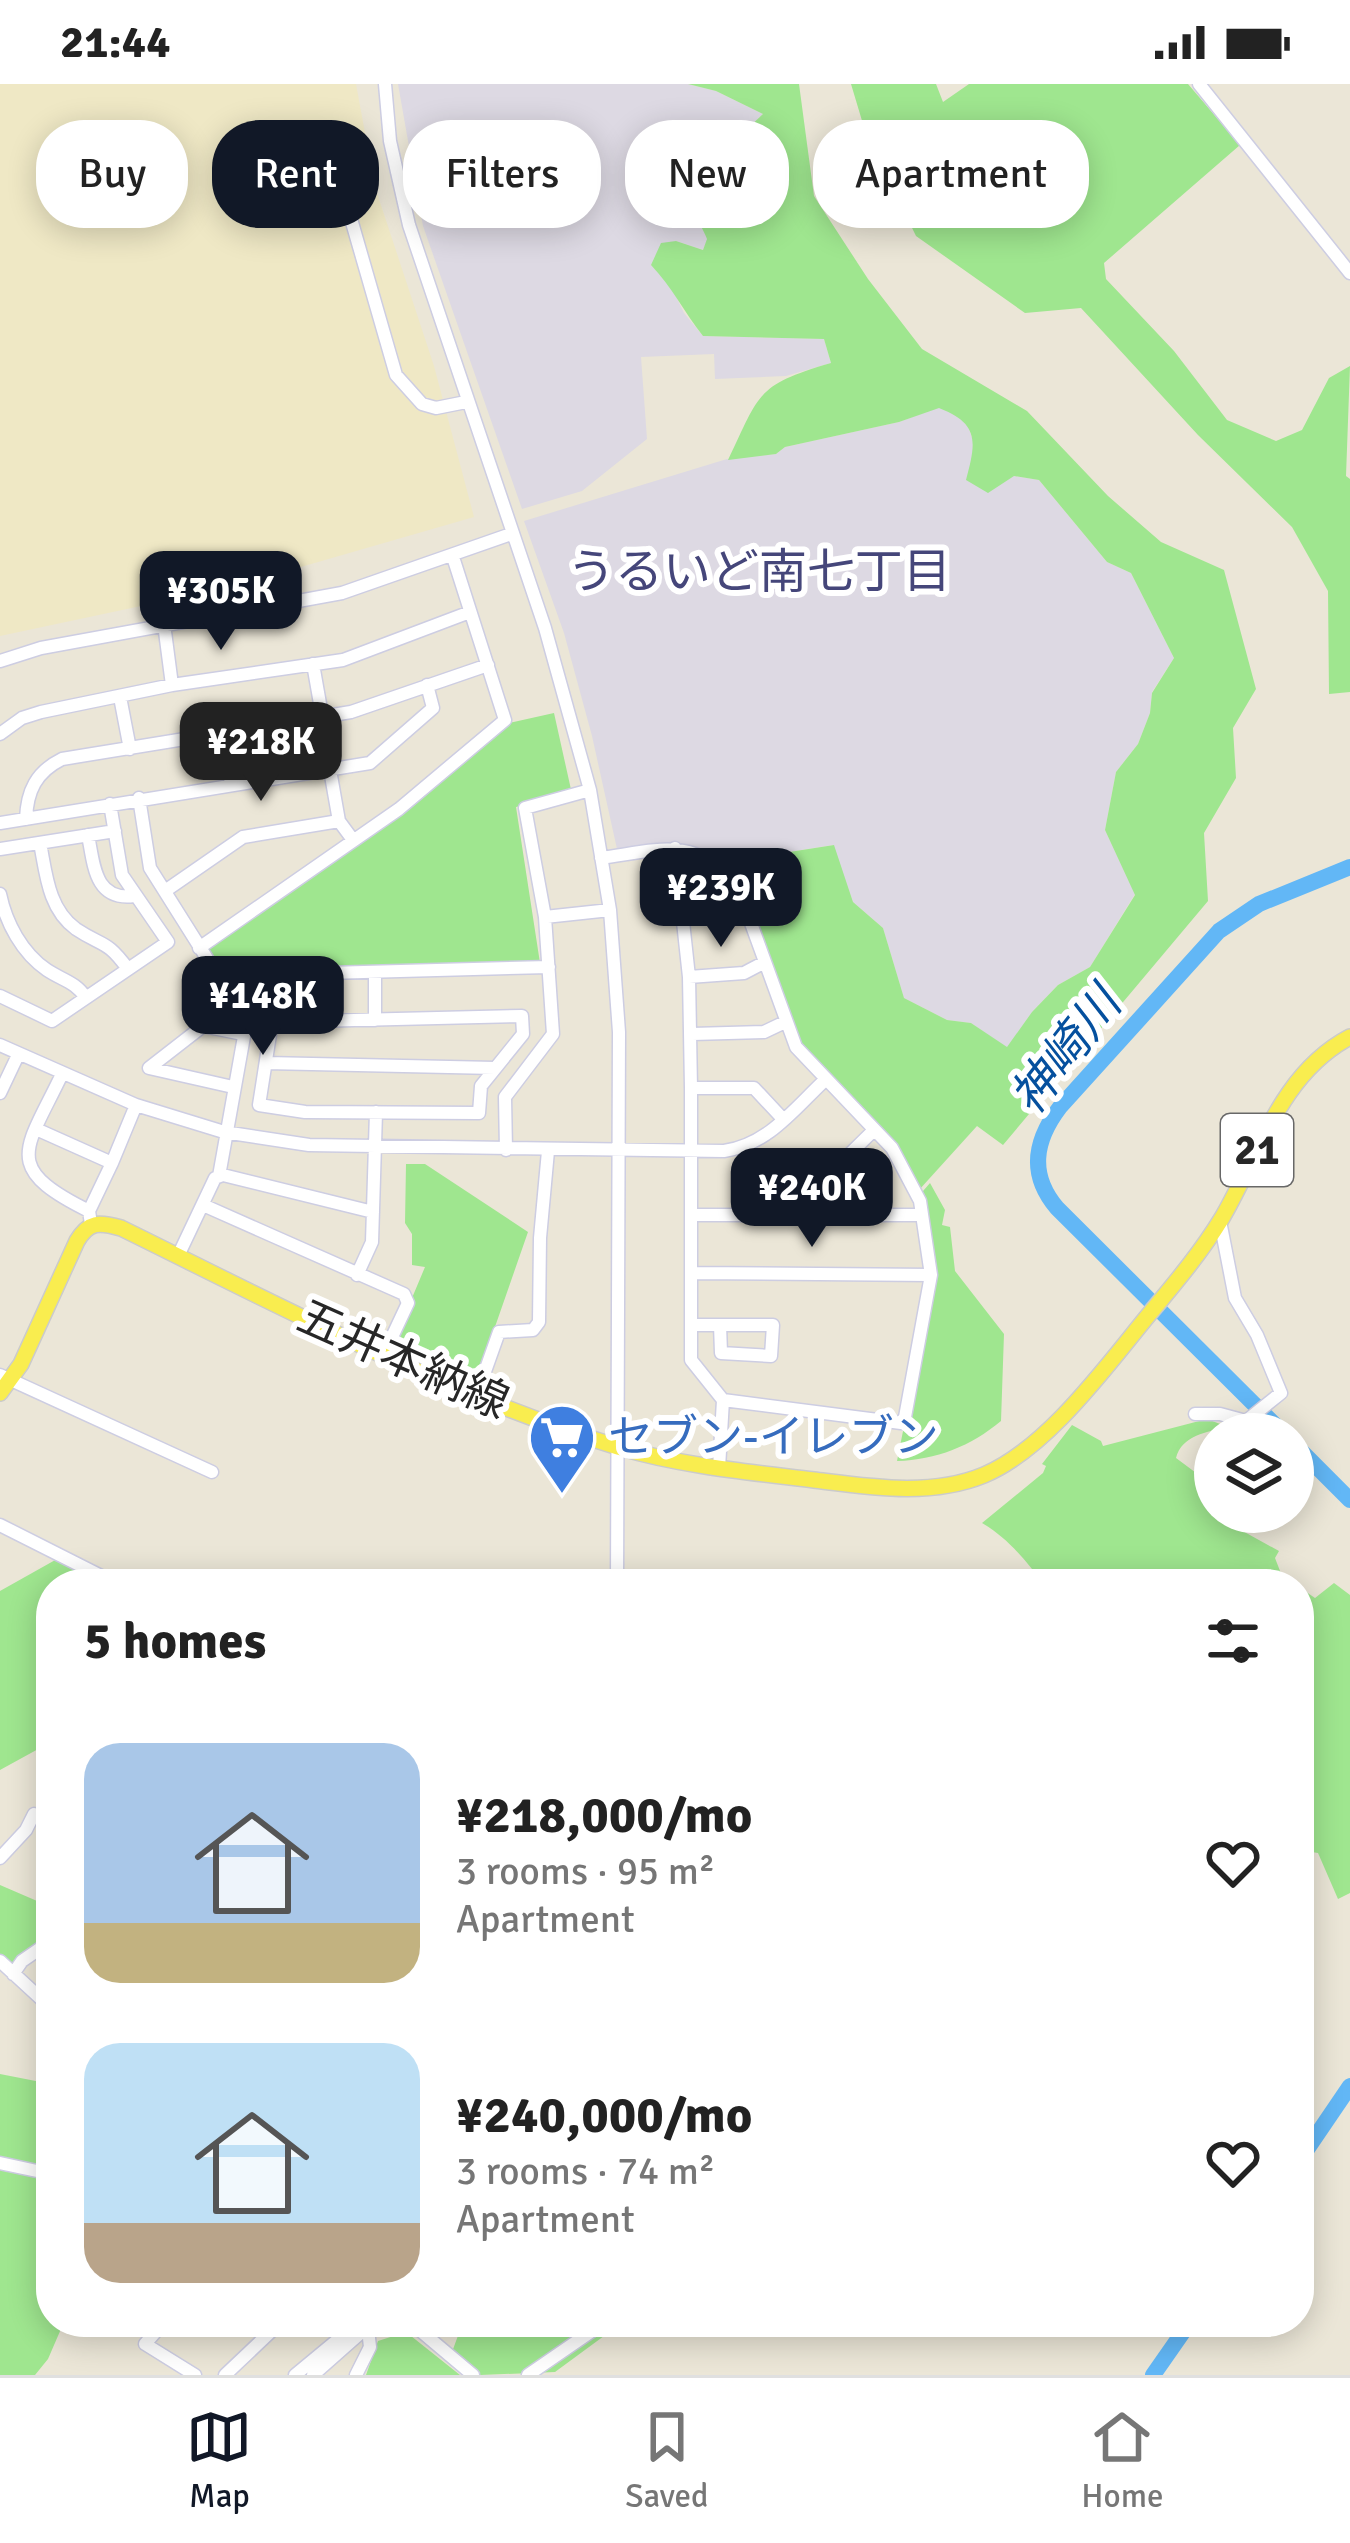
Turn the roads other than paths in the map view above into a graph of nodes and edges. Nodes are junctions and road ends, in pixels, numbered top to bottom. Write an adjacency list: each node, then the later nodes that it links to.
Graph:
1 (385, 84): 5 (street)
2 (1199, 84): 4 (street)
3 (353, 228): 5 (street)
4 (1350, 272)
5 (466, 402): 6 (street)
6 (512, 534): 7 (street); 22 (street)
7 (453, 557): 8 (street); 9 (street)
8 (470, 612): 11 (street); 12 (street)
9 (164, 624): 10 (street); 13 (street)
10 (0, 661)
11 (313, 664): 13 (street); 16 (street)
12 (488, 665): 14 (street); 30 (street)
13 (172, 685): 15 (street)
14 (427, 686): 16 (street); 20 (street)
15 (120, 697): 17 (street); 19 (street)
16 (322, 715): 18 (street)
17 (0, 734)
18 (223, 734): 19 (street); 21 (street)
19 (130, 749): 25 (street)
20 (330, 770): 21 (street); 26 (street)
21 (231, 784): 23 (street)
22 (590, 790): 34 (street); 39 (street)
23 (140, 798): 24 (street); 35 (street)
24 (110, 804): 25 (street); 28 (street)
25 (26, 819): 27 (street)
26 (339, 821): 30 (street); 35 (street)
27 (0, 823)
28 (115, 831): 29 (street); 37 (street)
29 (88, 835): 31 (street); 37 (street)
30 (353, 840): 40 (street)
31 (40, 843): 33 (street); 43 (street)
32 (675, 848): 34 (street); 41 (street); 46 (street)
33 (0, 849)
34 (601, 858): 38 (street)
35 (164, 891): 40 (street)
36 (0, 894): 48 (street)
37 (134, 896): 43 (street)
38 (610, 910): 39 (street); 71 (street)
39 (545, 917): 42 (street)
40 (199, 948): 45 (street)
41 (764, 963): 46 (street); 50 (street)
42 (549, 967): 44 (street); 70 (street)
43 (128, 969): 48 (street)
44 (375, 973): 45 (street); 49 (street)
45 (255, 975): 51 (street)
46 (689, 976): 52 (street)
47 (0, 996): 48 (street)
48 (86, 998)
49 (375, 1019): 56 (street); 57 (street)
50 (785, 1022): 52 (street); 59 (street)
51 (243, 1034): 60 (street); 60 (street)
52 (692, 1034): 61 (street)
53 (1350, 1037): 82 (main road, 五井本納線 / 21)
54 (0, 1046): 55 (street)
55 (18, 1055): 58 (street); 62 (street)
56 (266, 1063): 57 (street); 64 (street)
57 (495, 1068): 64 (street)
58 (62, 1073): 63 (street); 66 (street)
59 (825, 1079): 65 (street); 67 (street)
60 (232, 1088): 68 (street)
61 (692, 1088): 65 (street); 73 (street)
62 (0, 1093)
63 (136, 1105): 68 (street); 74 (street)
64 (376, 1112): 69 (street)
65 (783, 1119): 73 (street)
66 (36, 1130): 74 (street); 81 (street)
67 (874, 1130): 78 (street); 80 (street)
68 (224, 1132): 69 (street); 75 (street)
69 (375, 1148): 70 (street); 77 (street)
70 (506, 1150): 72 (street)
71 (618, 1150): 72 (street); 73 (street); 94 (street)
72 (548, 1151): 91 (street)
73 (691, 1152): 79 (street)
74 (112, 1163): 81 (street)
75 (219, 1176): 76 (street); 77 (street)
76 (203, 1205): 83 (street); 85 (street)
77 (373, 1212): 85 (street)
78 (811, 1214): 79 (street); 80 (street)
79 (692, 1215): 84 (street)
80 (921, 1215): 86 (street)
81 (90, 1218): 83 (main road, 五井本納線 / 21); 90 (main road)
82 (1220, 1221): 93 (street); 95 (main road, 五井本納線 / 21)
83 (178, 1256): 89 (main road, 五井本納線 / 21)
84 (692, 1273): 86 (street); 87 (street)
85 (357, 1275): 89 (street)
86 (931, 1275): 92 (street)
87 (692, 1325): 88 (street); 92 (street)
88 (720, 1325): 88 (street)
89 (383, 1354): 91 (main road, 五井本納線 / 21)
90 (3, 1383): 96 (street)
91 (477, 1394): 94 (main road, 五井本納線 / 21)
92 (723, 1400): 95 (street)
93 (1255, 1413)
94 (619, 1447): 95 (main road, 五井本納線 / 21); 99 (street)
95 (718, 1468)
96 (212, 1472)
97 (0, 1525): 98 (street)
98 (87, 1569)
99 (617, 1569)
100 (34, 1814): 101 (street)
101 (0, 1858)
102 (36, 1951): 104 (street)
103 (0, 1961): 104 (street)
104 (14, 1974): 105 (street)
105 (36, 1994)
106 (0, 2164): 107 (street)
107 (36, 2171)
108 (151, 2337): 116 (street)
109 (264, 2337): 117 (street)
110 (343, 2337): 118 (street)
111 (348, 2337): 119 (street)
112 (366, 2337): 120 (street)
113 (426, 2337): 115 (street)
114 (583, 2337): 121 (street)
115 (464, 2373)
116 (195, 2375)
117 (225, 2375)
118 (295, 2375)
119 (313, 2375)
120 (356, 2375)
121 (527, 2375)

